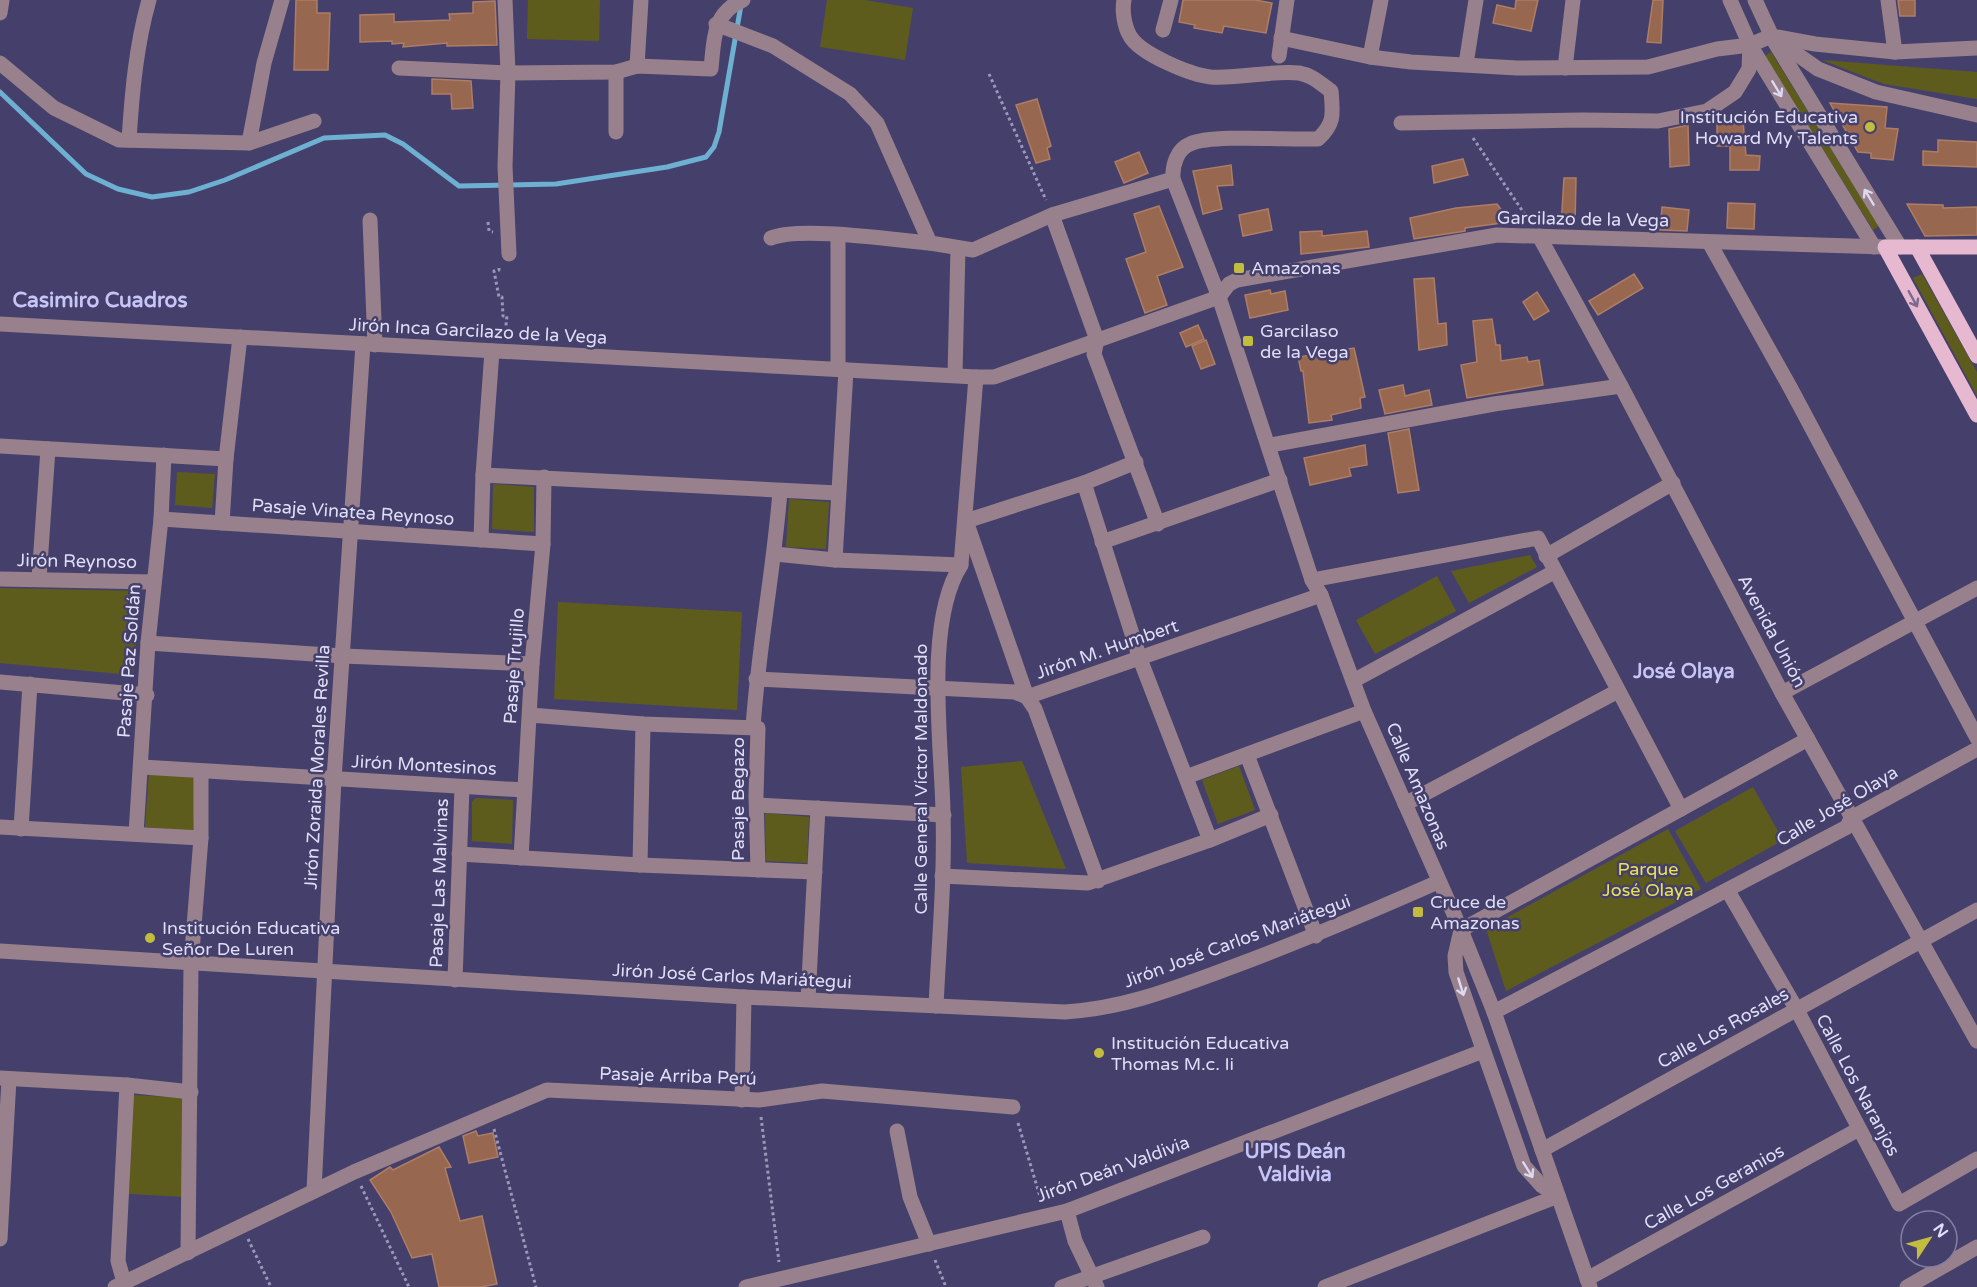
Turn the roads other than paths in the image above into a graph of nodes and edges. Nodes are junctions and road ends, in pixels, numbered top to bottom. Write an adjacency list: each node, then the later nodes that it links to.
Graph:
1 (2, 0): 16 (street)
2 (149, 0): 37 (street)
3 (282, 0): 38 (street)
4 (505, 0): 32 (street)
5 (642, 0): 28 (street)
6 (743, 0): 17 (street)
7 (1124, 0): 39 (street)
8 (1171, 0): 18 (street)
9 (1287, 0): 20 (street)
10 (1381, 0): 25 (street)
11 (1476, 0): 27 (street)
12 (1573, 0): 30 (street)
13 (1730, 0): 21 (street)
14 (1755, 0): 19 (street)
15 (1888, 0): 23 (street)
16 (0, 14)
17 (716, 24): 28 (street); 46 (street)
18 (1163, 30)
19 (1771, 36): 21 (street); 23 (street); 33 (street); 48 (street, one-way to 19)
20 (1281, 38): 24 (street); 25 (street)
21 (1750, 45): 30 (street); 35 (street); 48 (street, one-way to 48)
22 (1977, 48): 23 (street)
23 (1895, 52)
24 (1279, 56)
25 (1370, 57): 27 (street)
26 (0, 63): 37 (street)
27 (1466, 64): 30 (street)
28 (637, 66): 31 (street)
29 (399, 68): 32 (street)
30 (1565, 68)
31 (616, 72): 32 (street); 36 (street)
32 (508, 73): 47 (street)
33 (1977, 115)
34 (314, 121): 38 (street)
35 (1401, 123)
36 (616, 132)
37 (129, 140): 38 (street)
38 (249, 143)
39 (1173, 174): 40 (street); 52 (street, Calle Amazonas)
40 (1053, 215): 51 (street); 55 (street)
41 (370, 220): 56 (street, Jirón Zoraida Morales Revilla)
42 (838, 236): 44 (street); 46 (street); 59 (street)
43 (1539, 236): 45 (street, Garcilazo de la Vega); 52 (street, Garcilazo de la Vega); 62 (street, Avenida Unión)
44 (771, 238)
45 (1709, 242): 48 (street, Garcilazo de la Vega); 96 (street)
46 (930, 243): 51 (street)
47 (503, 247)
48 (1886, 247): 49 (main road); 63 (main road, one-way to 63)
49 (1917, 247): 50 (main road); 58 (main road)
50 (1977, 247)
51 (958, 248): 60 (street)
52 (1219, 297): 55 (street, Garcilazo de la Vega); 64 (street, Calle Amazonas)
53 (0, 324): 54 (street, Jirón Inca Garcilazo de la Vega)
54 (240, 337): 56 (street, Jirón Inca Garcilazo de la Vega); 68 (street)
55 (1097, 340): 61 (street, Jirón Inca Garcilazo de la Vega); 69 (street)
56 (369, 344): 57 (street, Jirón Inca Garcilazo de la Vega); 81 (street, Jirón Zoraida Morales Revilla)
57 (492, 351): 59 (street, Jirón Inca Garcilazo de la Vega); 70 (street)
58 (1977, 356)
59 (842, 370): 60 (street, Jirón Inca Garcilazo de la Vega); 76 (street)
60 (955, 375): 61 (street, Jirón Inca Garcilazo de la Vega)
61 (976, 377): 78 (street, Calle General Víctor Maldonado)
62 (1621, 386): 64 (street); 74 (street, Avenida Unión)
63 (1977, 415)
64 (1270, 445): 72 (street, Calle Amazonas)
65 (0, 446): 66 (street)
66 (48, 448): 67 (street); 91 (street)
67 (164, 455): 68 (street); 77 (street, Pasaje Paz Soldán)
68 (226, 459): 79 (street)
69 (1136, 462): 73 (street); 80 (street)
70 (483, 475): 71 (street); 82 (street)
71 (544, 477): 75 (street); 84 (street, Pasaje Trujillo)
72 (1280, 480): 80 (street); 92 (street, Calle Amazonas)
73 (1084, 483): 78 (street); 83 (street)
74 (1673, 483): 86 (street); 107 (street, Avenida Unión)
75 (780, 491): 76 (street); 85 (street, Pasaje Begazo)
76 (838, 493): 87 (street)
77 (161, 519): 79 (street, Pasaje Vinatea Reynoso); 93 (street, Pasaje Paz Soldán)
78 (966, 521): 88 (street, Calle General Víctor Maldonado); 109 (street)
79 (222, 523): 81 (street, Pasaje Vinatea Reynoso)
80 (1158, 524): 83 (street)
81 (350, 531): 82 (street, Pasaje Vinatea Reynoso); 98 (street, Jirón Zoraida Morales Revilla)
82 (481, 540): 84 (street, Pasaje Vinatea Reynoso)
83 (1102, 542): 99 (street)
84 (543, 544): 100 (street, Pasaje Trujillo)
85 (775, 554): 87 (street); 101 (street, Pasaje Begazo)
86 (1546, 556): 89 (street); 92 (street)
87 (835, 561): 88 (street)
88 (960, 565): 105 (street, Calle General Víctor Maldonado)
89 (1554, 572): 102 (street); 106 (street)
90 (0, 579): 91 (street, Jirón Reynoso)
91 (39, 579): 93 (street, Jirón Reynoso)
92 (1312, 580): 95 (street, Calle Amazonas)
93 (153, 582): 97 (street, Pasaje Paz Soldán)
94 (1977, 588): 96 (street)
95 (1321, 595): 99 (street, Jirón M. Humbert); 102 (street, Calle Amazonas)
96 (1915, 621): 107 (street); 114 (street)
97 (148, 643): 98 (street); 108 (street, Pasaje Paz Soldán)
98 (343, 656): 100 (street); 121 (street, Jirón Zoraida Morales Revilla)
99 (1140, 659): 109 (street, Jirón M. Humbert); 120 (street)
100 (532, 664): 111 (street, Pasaje Trujillo)
101 (756, 679): 105 (street, Jirón M. Humbert); 113 (street, Pasaje Begazo)
102 (1353, 681): 110 (street, Calle Amazonas)
103 (0, 682): 104 (street)
104 (30, 684): 108 (street); 132 (street)
105 (938, 689): 109 (street, Jirón M. Humbert); 128 (street, Calle General Víctor Maldonado)
106 (1618, 691): 124 (street); 127 (street)
107 (1782, 693): 115 (street, Avenida Unión)
108 (147, 695): 118 (street, Pasaje Paz Soldán)
109 (1027, 697): 142 (street)
110 (1364, 711): 117 (street); 124 (street, Calle Amazonas)
111 (530, 715): 112 (street); 123 (street, Pasaje Trujillo)
112 (643, 724): 113 (street); 138 (street)
113 (756, 728): 125 (street, Pasaje Begazo)
114 (1977, 738)
115 (1808, 739): 127 (street); 130 (street, Avenida Unión)
116 (1977, 750): 130 (street, Calle José Olaya)
117 (1247, 755): 120 (street); 129 (street)
118 (142, 767): 119 (street, Jirón Montesinos); 133 (street, Pasaje Paz Soldán)
119 (201, 771): 121 (street, Jirón Montesinos); 134 (street)
120 (1186, 777): 135 (street)
121 (334, 779): 122 (street, Jirón Montesinos); 151 (street, Jirón Zoraida Morales Revilla)
122 (462, 787): 123 (street, Jirón Montesinos); 136 (street, Pasaje Las Malvinas)
123 (524, 790): 137 (street, Pasaje Trujillo)
124 (1405, 804): 143 (street, Calle Amazonas)
125 (757, 805): 126 (street); 139 (street, Pasaje Begazo)
126 (818, 808): 128 (street); 140 (street)
127 (1681, 808): 146 (street)
128 (944, 815): 141 (street, Calle General Víctor Maldonado)
129 (1271, 816): 135 (street); 147 (street)
130 (1851, 818): 144 (street, Calle José Olaya); 148 (street, Avenida Unión)
131 (0, 827): 132 (street)
132 (21, 829): 133 (street)
133 (136, 834): 134 (street)
134 (201, 838): 150 (street)
135 (1210, 840): 142 (street)
136 (459, 854): 137 (street); 152 (street, Pasaje Las Malvinas)
137 (520, 858): 138 (street)
138 (640, 865): 139 (street)
139 (758, 870): 140 (street)
140 (815, 872): 154 (street)
141 (942, 876): 142 (street); 155 (street, Calle General Víctor Maldonado)
142 (1098, 881)
143 (1438, 882): 146 (street, Calle Amazonas); 147 (street, Jirón José Carlos Mariátegui)
144 (1728, 891): 156 (street, Calle Los Naranjos); 157 (street, Calle José Olaya)
145 (1977, 910): 148 (street, Calle Los Rosales)
146 (1461, 930): 157 (street, Calle Amazonas); 159 (street, one-way to 159)
147 (1316, 936): 155 (street, Jirón José Carlos Mariátegui)
148 (1923, 939): 156 (street, Calle Los Rosales); 158 (street, Avenida Unión)
149 (0, 951): 150 (street, Jirón José Carlos Mariátegui)
150 (191, 964): 151 (street, Jirón José Carlos Mariátegui); 162 (street)
151 (326, 971): 152 (street, Jirón José Carlos Mariátegui); 169 (street, Jirón Zoraida Morales Revilla)
152 (455, 980): 153 (street, Jirón José Carlos Mariátegui)
153 (744, 997): 154 (street, Jirón José Carlos Mariátegui); 163 (street)
154 (808, 999): 155 (street, Jirón José Carlos Mariátegui)
155 (936, 1006)
156 (1797, 1010): 165 (street, Calle Los Naranjos); 167 (street, Calle Los Rosales)
157 (1494, 1012): 167 (street, Calle Amazonas)
158 (1977, 1041)
159 (1483, 1051): 170 (street, one-way to 170); 171 (street, Jirón Deán Valdivia)
160 (5, 1078): 161 (street); 173 (street)
161 (127, 1085): 162 (street); 180 (street)
162 (191, 1092): 176 (street)
163 (742, 1100): 164 (street, Pasaje Arriba Perú); 169 (street, Pasaje Arriba Perú)
164 (1013, 1107)
165 (1859, 1129): 168 (street, Calle Los Naranjos); 179 (street, Calle Los Geranios)
166 (897, 1131): 174 (street)
167 (1542, 1150): 170 (street, Calle Amazonas)
168 (1977, 1159)
169 (321, 1188): 176 (street, Pasaje Arriba Perú)
170 (1558, 1196): 179 (street, Calle Amazonas); 184 (street)
171 (1066, 1211): 174 (street, Jirón Deán Valdivia); 178 (street)
172 (1203, 1237): 178 (street)
173 (0, 1239)
174 (929, 1244): 177 (street, Jirón Deán Valdivia)
175 (1977, 1247): 185 (street)
176 (188, 1253): 180 (street, Pasaje Arriba Perú)
177 (805, 1281): 182 (street, Jirón Deán Valdivia)
178 (1094, 1282): 183 (street)
179 (1589, 1283)
180 (120, 1284): 181 (street, Pasaje Arriba Perú)
181 (105, 1287)
182 (746, 1287)
183 (1062, 1287)
184 (1325, 1287)
185 (1906, 1287)

